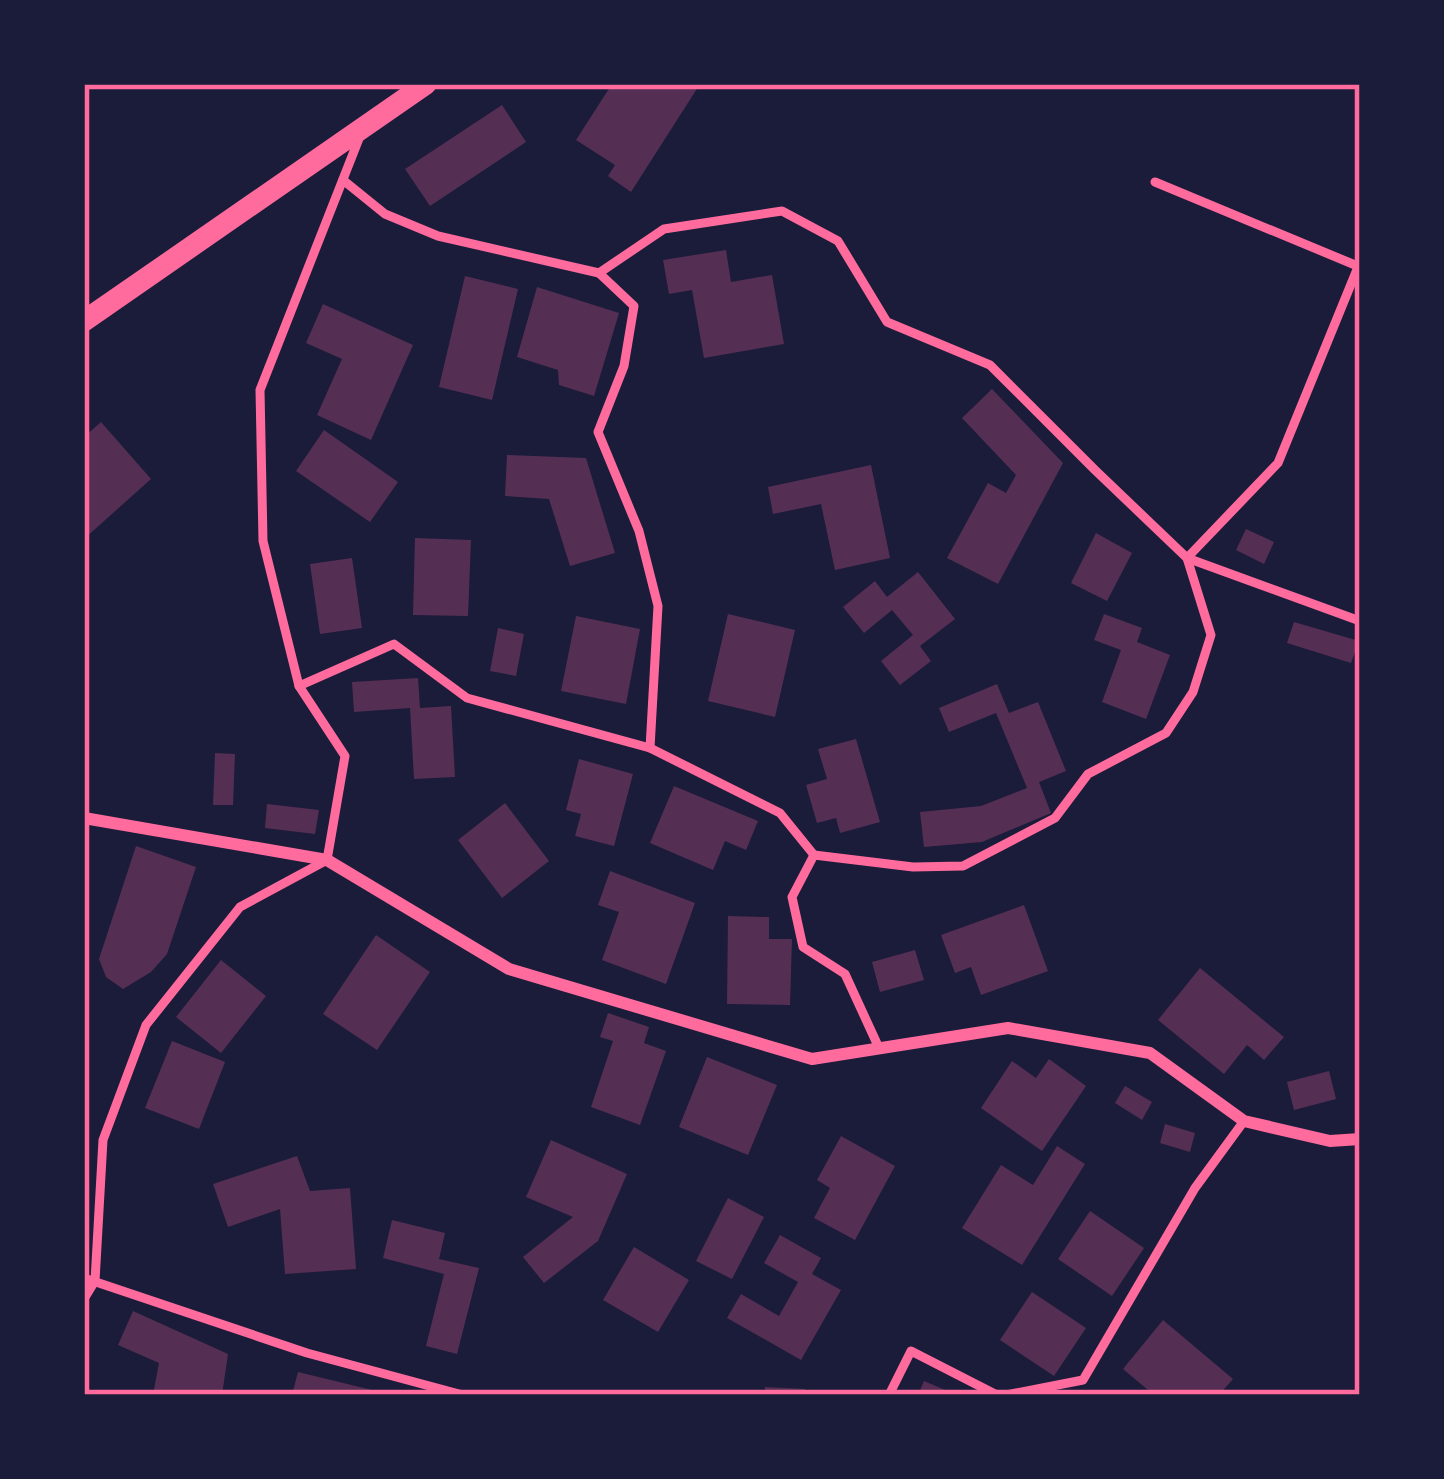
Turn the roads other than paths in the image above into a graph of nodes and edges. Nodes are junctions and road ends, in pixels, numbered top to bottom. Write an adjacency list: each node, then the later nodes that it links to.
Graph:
1 (426, 84): 2 (street)
2 (362, 131): 3 (lane); 7 (street)
3 (343, 180): 6 (lane); 10 (lane)
4 (1154, 182): 5 (lane)
5 (1359, 267): 8 (lane)
6 (599, 272): 8 (lane); 11 (lane)
7 (84, 321)
8 (1187, 558): 9 (lane); 13 (lane)
9 (1360, 621)
10 (298, 686): 11 (lane); 14 (lane)
11 (650, 748): 13 (lane)
12 (84, 818): 14 (street)
13 (814, 855): 15 (lane)
14 (327, 860): 15 (street); 18 (lane)
15 (879, 1048): 16 (street)
16 (1244, 1121): 17 (street); 23 (lane)
17 (1360, 1138)
18 (89, 1279): 19 (lane); 20 (lane)
19 (84, 1299)
20 (463, 1395)
21 (889, 1395): 22 (lane)
22 (997, 1395)
23 (1006, 1395)

